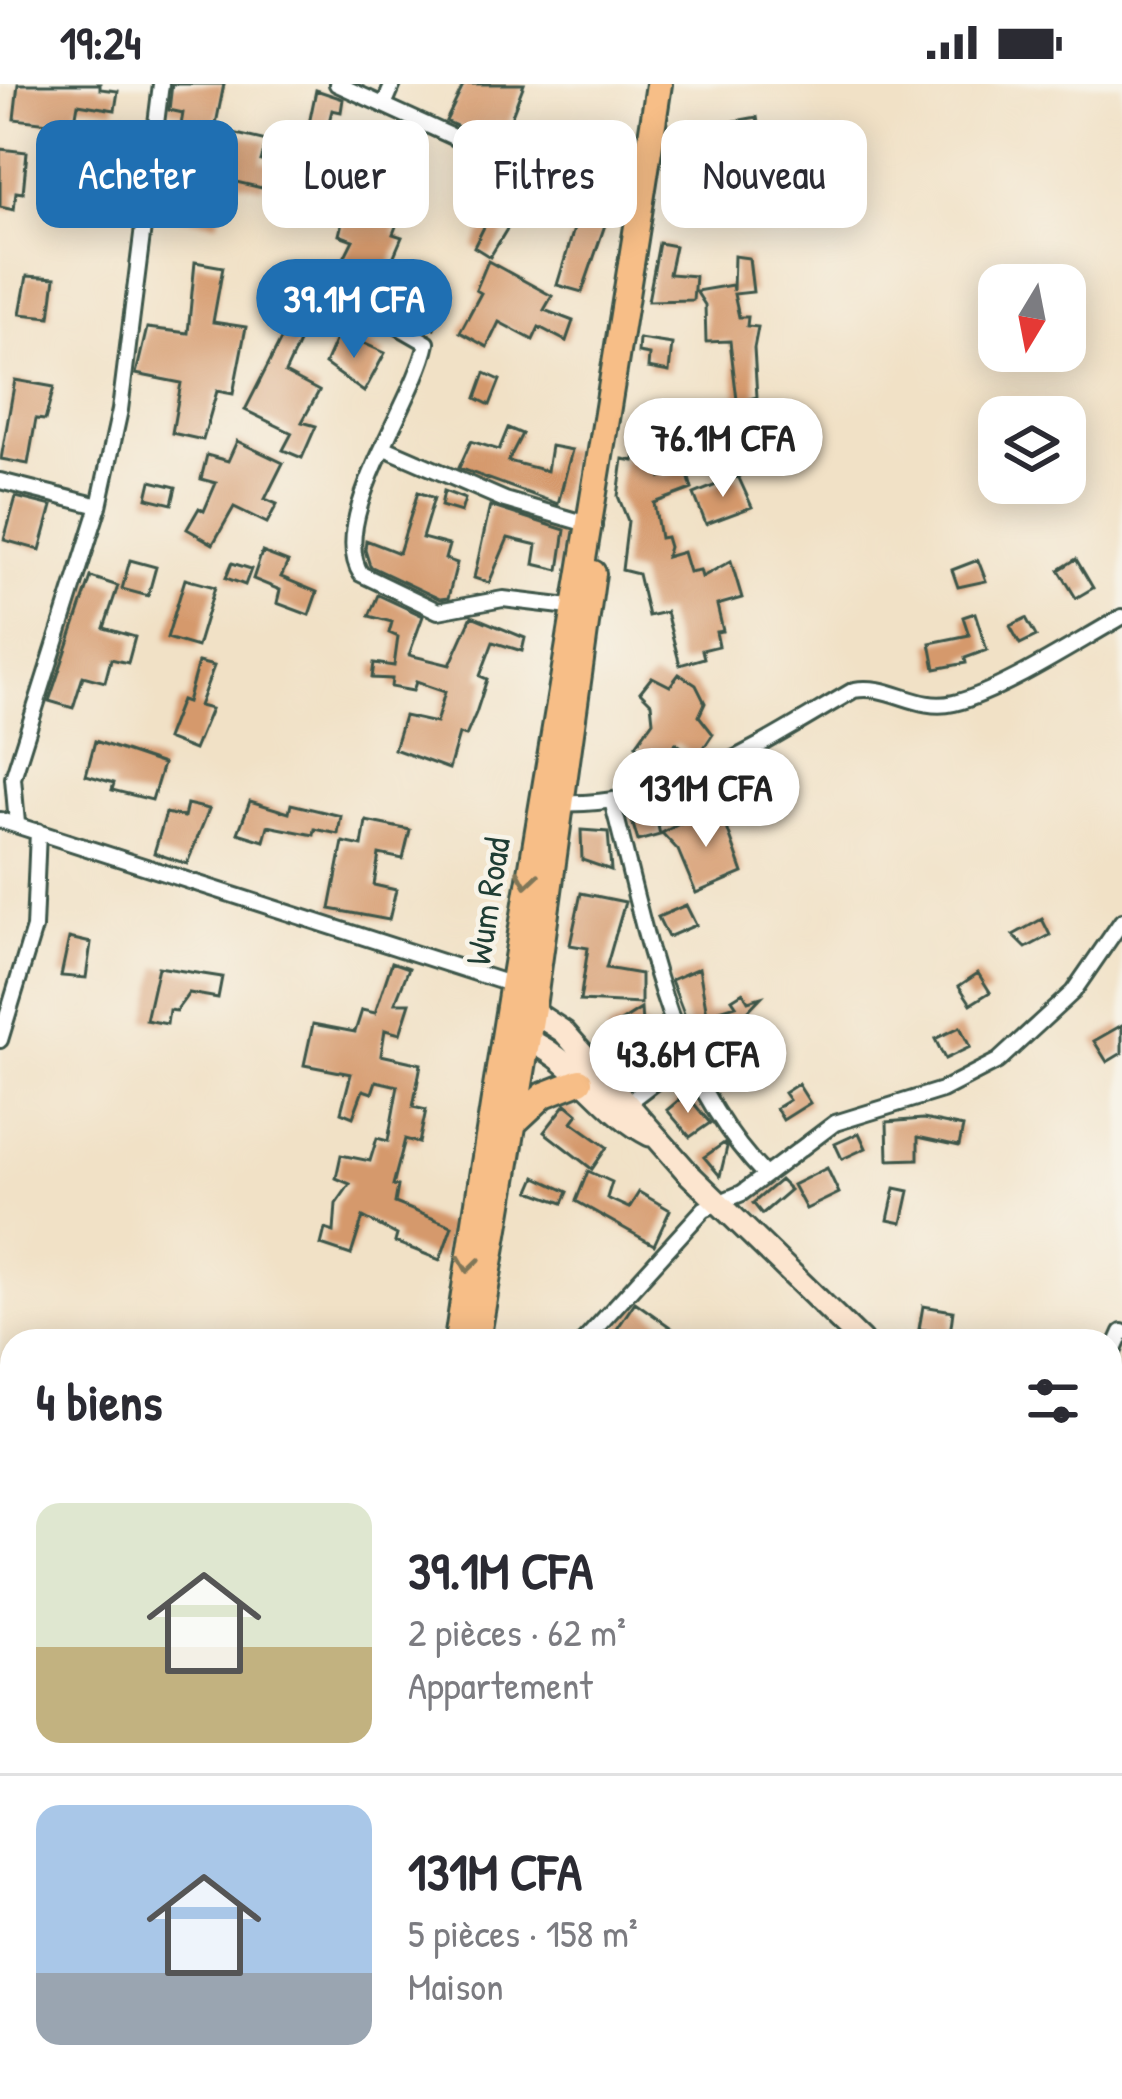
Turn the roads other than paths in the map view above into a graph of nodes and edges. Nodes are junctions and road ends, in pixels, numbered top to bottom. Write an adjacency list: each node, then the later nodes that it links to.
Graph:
1 (161, 84): 10 (street)
2 (338, 84): 5 (street)
3 (394, 84): 5 (street)
4 (659, 84): 6 (highway, Wum Road)
5 (384, 105): 6 (street)
6 (638, 221): 11 (highway, Wum Road)
7 (387, 320): 8 (street)
8 (386, 448): 11 (street); 12 (street)
9 (0, 481): 10 (street)
10 (99, 506): 14 (street)
11 (593, 526): 12 (highway, Wum Road)
12 (580, 608): 16 (highway, Wum Road)
13 (1122, 617): 15 (street)
14 (7, 782): 18 (street)
15 (612, 801): 16 (street); 25 (street)
16 (551, 803): 21 (highway, Wum Road)
17 (0, 820): 18 (street)
18 (17, 823): 19 (street)
19 (38, 832): 21 (street); 24 (street)
20 (1122, 921): 30 (street)
21 (517, 997): 22 (highway, Wum Road); 23 (highway, Wum Road); 27 (main road)
22 (502, 1033): 23 (main road); 32 (highway, Wum Road, one-way to 32)
23 (528, 1039): 26 (main road); 28 (highway, Wum Road)
24 (0, 1040)
25 (686, 1058): 27 (street); 30 (street)
26 (580, 1081): 28 (highway); 29 (main road)
27 (627, 1102): 29 (main road)
28 (514, 1123): 33 (highway, Wum Road)
29 (662, 1140): 31 (main road)
30 (765, 1174): 31 (street)
31 (718, 1203): 34 (street); 35 (main road)
32 (459, 1329)
33 (479, 1329)
34 (595, 1329)
35 (849, 1329)

